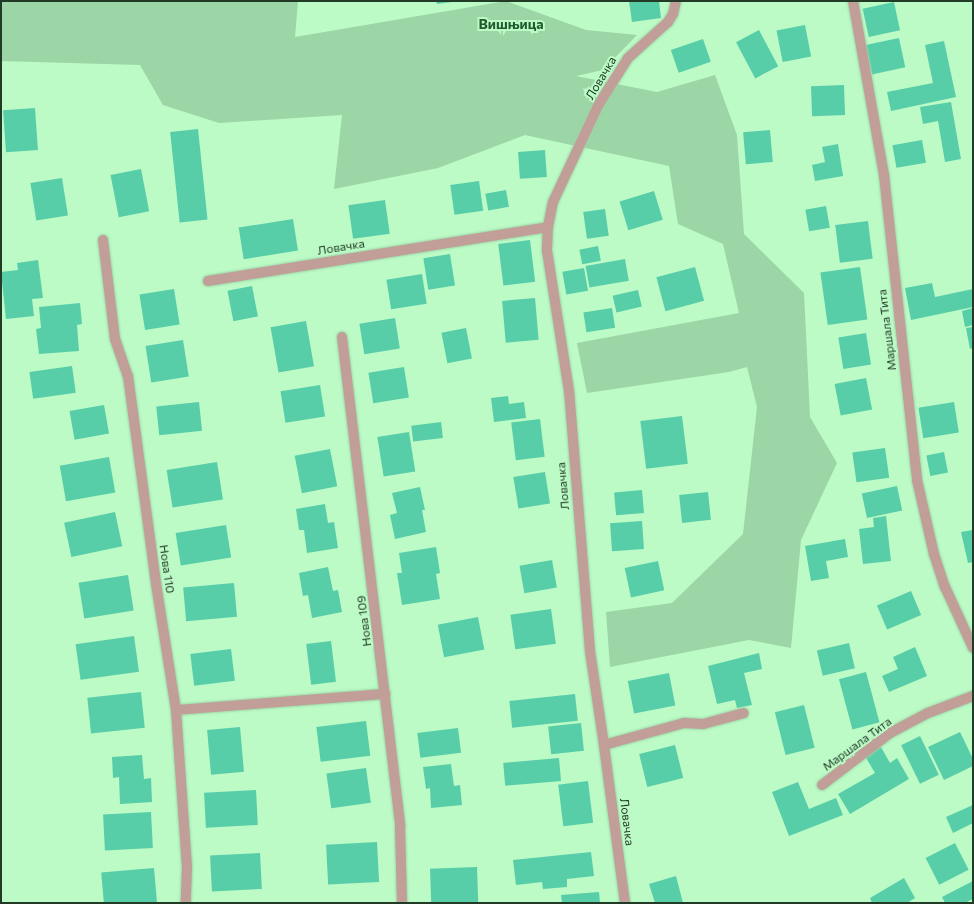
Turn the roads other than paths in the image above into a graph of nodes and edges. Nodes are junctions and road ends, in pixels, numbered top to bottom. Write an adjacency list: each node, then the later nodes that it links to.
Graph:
1 (676, 1): 3 (street, Ловачка)
2 (853, 1): 7 (street, Маршала Тита)
3 (548, 226): 5 (street, Ловачка); 12 (street, Ловачка)
4 (103, 240): 10 (street, Нова 110)
5 (208, 281)
6 (342, 337): 8 (street, Нова 109)
7 (973, 648)
8 (385, 694): 10 (street); 15 (street, Нова 109)
9 (973, 696): 13 (street, Маршала Тита)
10 (176, 710): 14 (street, Нова 110)
11 (744, 713): 12 (street)
12 (604, 745): 16 (street, Ловачка)
13 (822, 785)
14 (186, 903)
15 (402, 903)
16 (625, 903)

